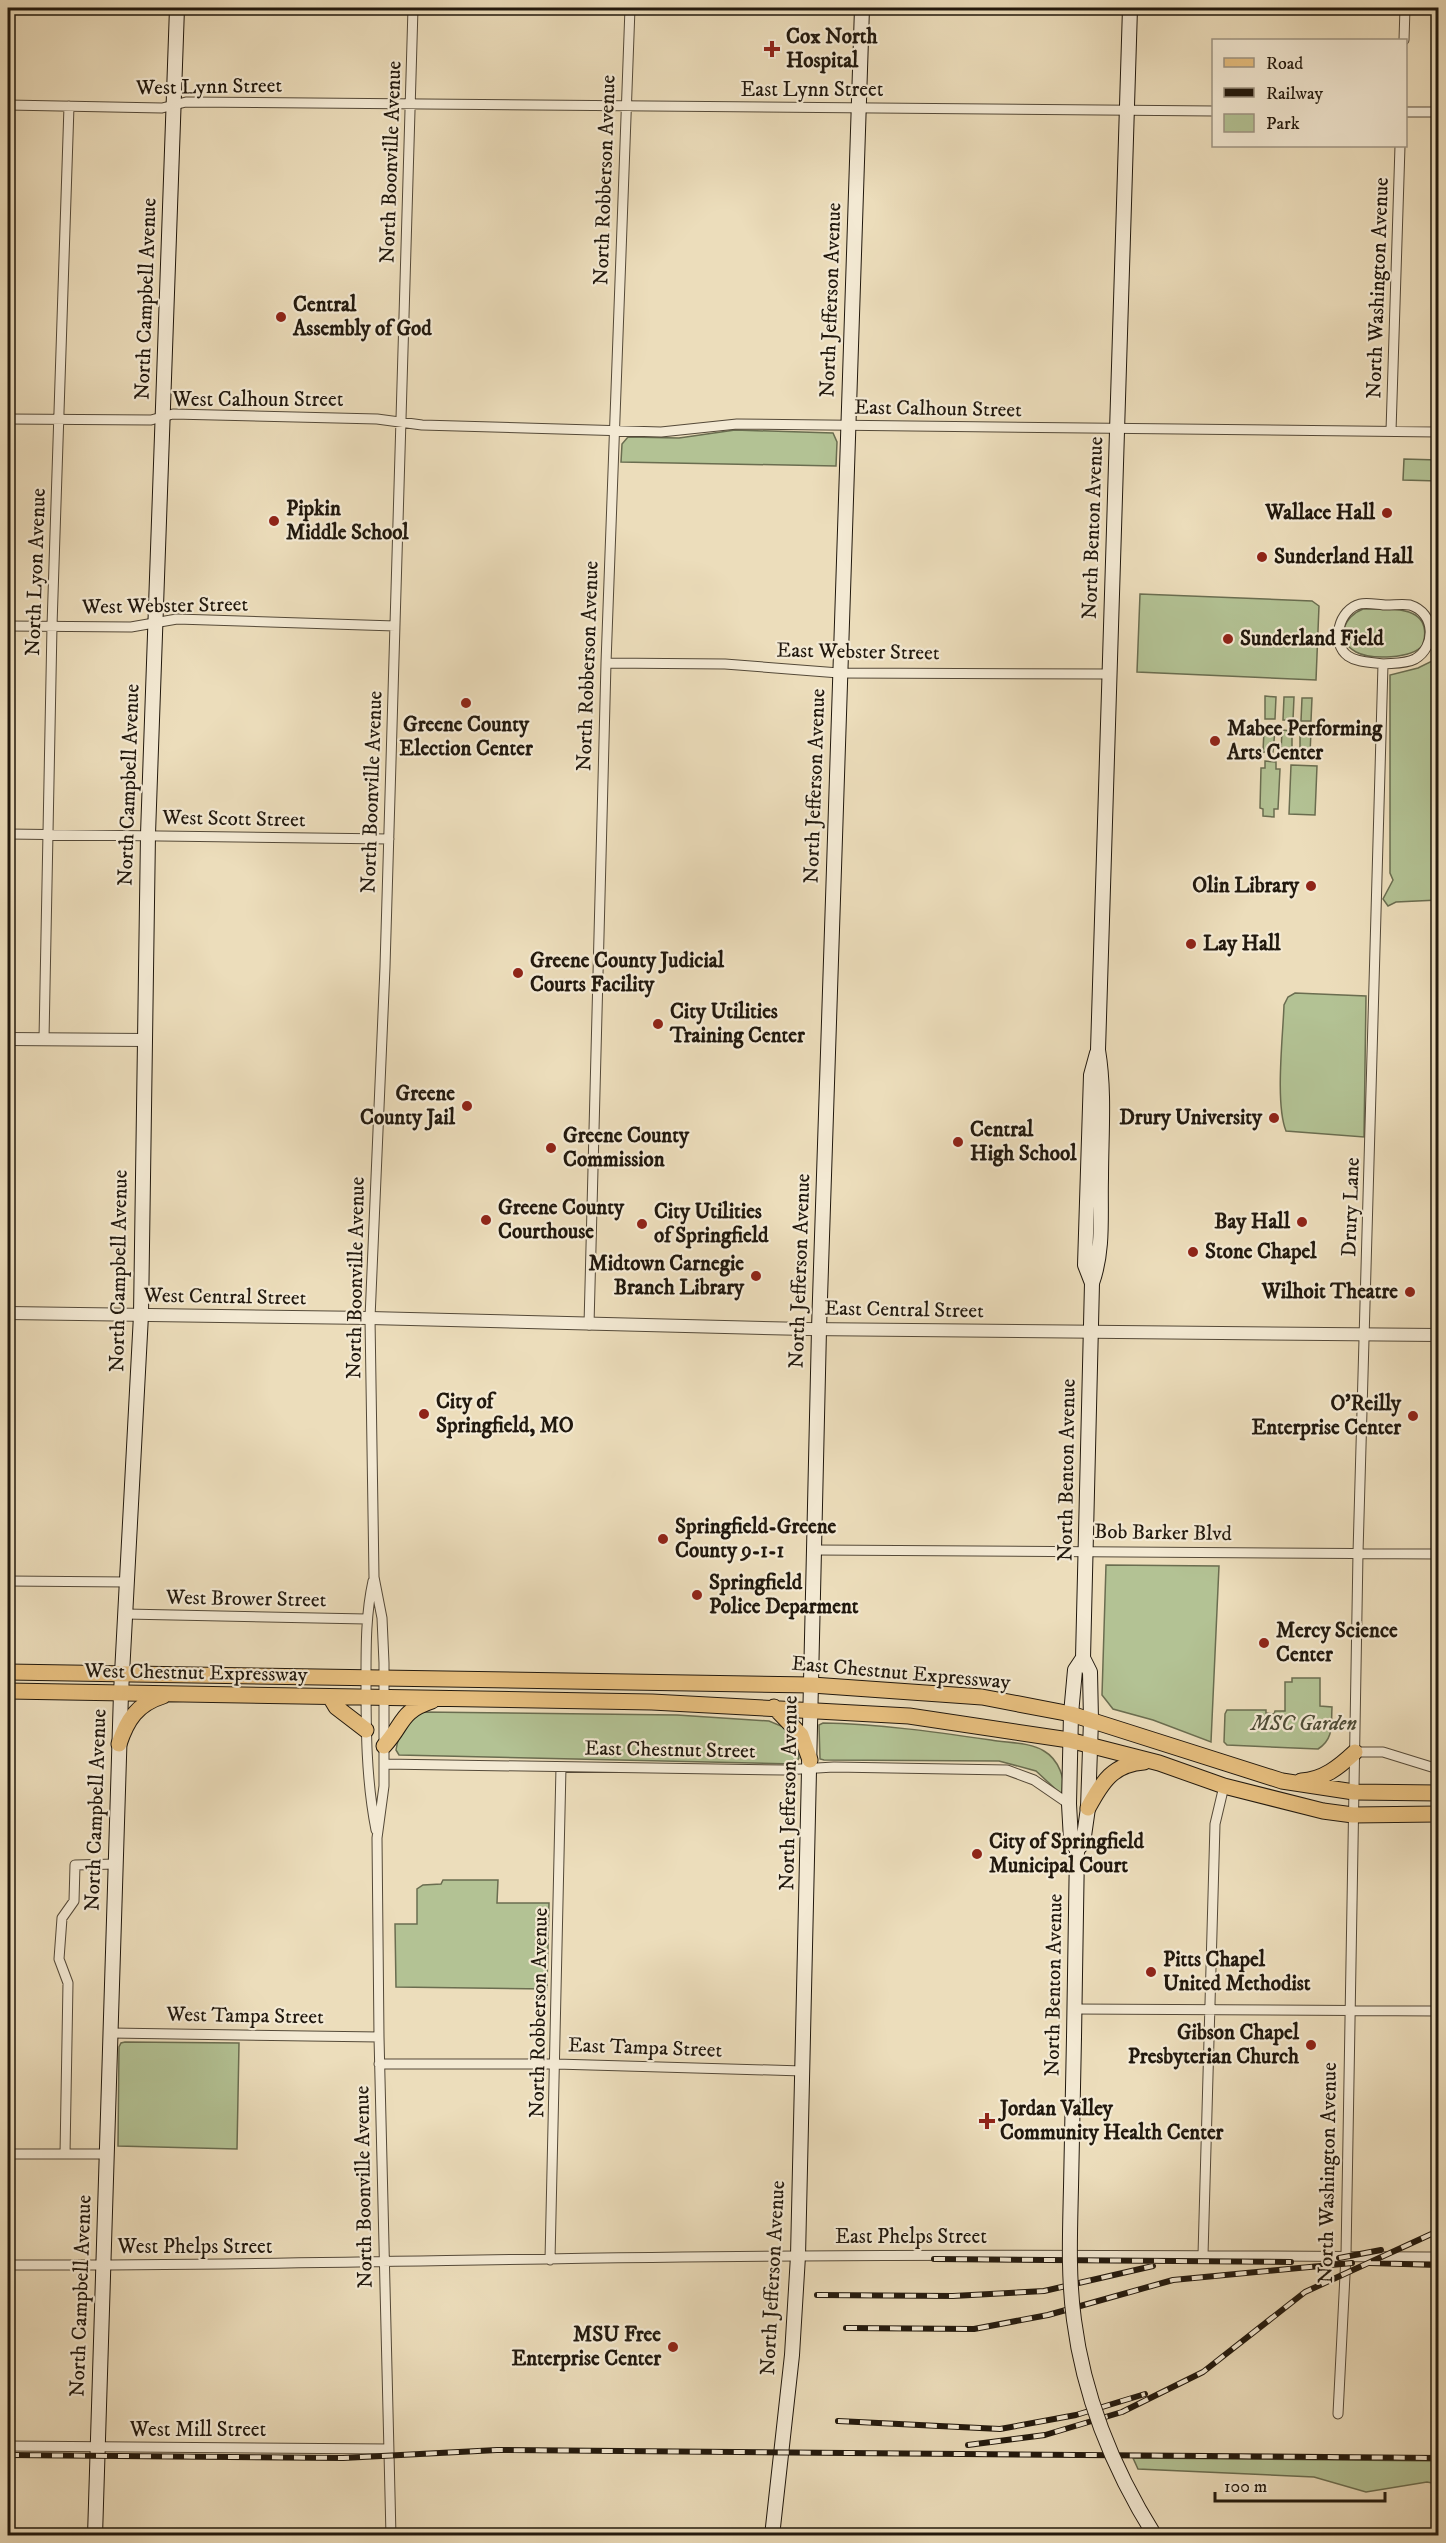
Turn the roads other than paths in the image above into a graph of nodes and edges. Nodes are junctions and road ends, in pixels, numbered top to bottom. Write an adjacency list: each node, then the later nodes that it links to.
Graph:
1 (177, 8): 10 (main road, North Campbell Avenue)
2 (413, 8): 8 (street, North Boonville Avenue)
3 (630, 8): 12 (street, North Robberson Avenue)
4 (862, 8): 13 (main road, North Jefferson Avenue)
5 (1130, 8): 14 (main road, North Benton Avenue)
6 (1405, 8): 7 (street)
7 (1404, 39)
8 (411, 104): 10 (street, West Lynn Street); 12 (street, East Lynn Street); 22 (street, North Boonville Avenue)
9 (8, 105): 11 (street, West Lynn Street)
10 (174, 105): 11 (street, West Lynn Street); 19 (main road, North Campbell Avenue)
11 (69, 106): 21 (street, North Lyon Avenue)
12 (626, 107): 13 (street, East Lynn Street); 25 (street, North Robberson Avenue)
13 (859, 108): 14 (street, East Lynn Street); 23 (main road, North Jefferson Avenue)
14 (1127, 110): 15 (street, East Lynn Street); 24 (main road, North Benton Avenue)
15 (1212, 111)
16 (1407, 112): 17 (street)
17 (1438, 112)
18 (1400, 147): 26 (street, North Washington Avenue)
19 (163, 417): 21 (street, West Calhoun Street); 22 (street, West Calhoun Street); 28 (main road, North Campbell Avenue)
20 (8, 419): 21 (street, West Calhoun Street)
21 (59, 419): 30 (street, North Lyon Avenue)
22 (401, 422): 25 (street, East Calhoun Street); 31 (street, North Boonville Avenue)
23 (846, 425): 24 (street, East Calhoun Street); 25 (street, East Calhoun Street); 34 (main road, North Jefferson Avenue)
24 (1117, 429): 26 (street, East Calhoun Street); 35 (main road, North Benton Avenue)
25 (614, 431): 32 (street, North Robberson Avenue)
26 (1391, 431): 27 (street, East Calhoun Street)
27 (1438, 432)
28 (156, 623): 30 (street, West Webster Street); 31 (street, West Webster Street); 38 (main road, North Campbell Avenue)
29 (8, 626): 30 (street, West Webster Street)
30 (52, 626): 37 (street, North Lyon Avenue)
31 (395, 626): 39 (street, North Boonville Avenue)
32 (606, 663): 34 (street, East Webster Street); 46 (street, North Robberson Avenue)
33 (1383, 664): 33 (street); 49 (street, Drury Lane)
34 (839, 673): 35 (street, East Webster Street); 47 (main road, North Jefferson Avenue)
35 (1109, 674): 48 (main road, North Benton Avenue)
36 (8, 834): 37 (street, West Scott Street)
37 (48, 834): 38 (street, West Scott Street); 41 (street, North Lyon Avenue)
38 (148, 834): 39 (street, West Scott Street); 42 (main road, North Campbell Avenue)
39 (389, 839): 45 (street, North Boonville Avenue)
40 (8, 1039): 41 (street)
41 (44, 1039): 42 (street)
42 (145, 1040): 44 (main road, North Campbell Avenue)
43 (8, 1313): 44 (street, West Central Street)
44 (141, 1315): 45 (street, West Central Street); 57 (main road, North Campbell Avenue)
45 (370, 1318): 46 (street, East Central Street); 55 (street, North Boonville Avenue)
46 (589, 1325): 47 (street, East Central Street)
47 (819, 1329): 48 (street, East Central Street); 51 (main road, North Jefferson Avenue)
48 (1091, 1332): 49 (street, East Central Street); 52 (main road, North Benton Avenue)
49 (1365, 1334): 50 (street, East Central Street); 53 (street, Drury Lane)
50 (1438, 1335)
51 (816, 1550): 52 (street, Bob Barker Blvd); 65 (main road, North Jefferson Avenue)
52 (1087, 1550): 53 (street, Bob Barker Blvd); 60 (main road, North Benton Avenue)
53 (1358, 1553): 54 (street, Bob Barker Blvd); 82 (street, Drury Lane)
54 (1438, 1554)
55 (374, 1577): 59 (street, North Boonville Avenue); 64 (street, North Boonville Avenue)
56 (8, 1581): 57 (street)
57 (127, 1582): 58 (main road, North Campbell Avenue)
58 (126, 1614): 59 (street, West Brower Street); 62 (main road, North Campbell Avenue)
59 (366, 1619): 63 (street, North Boonville Avenue)
60 (1083, 1658): 75 (main road, North Benton Avenue); 76 (main road, North Benton Avenue)
61 (8, 1672): 62 (main road, West Chestnut Expressway)
62 (122, 1674): 63 (main road, West Chestnut Expressway); 67 (main road, North Campbell Avenue)
63 (366, 1677): 64 (main road, West Chestnut Expressway); 70 (street, North Boonville Avenue)
64 (384, 1678): 65 (main road, East Chestnut Expressway); 71 (street, North Boonville Avenue)
65 (812, 1685): 74 (main road, North Jefferson Avenue); 75 (main road, East Chestnut Expressway)
66 (8, 1691): 67 (main road, West Chestnut Expressway)
67 (121, 1693): 68 (main road, West Chestnut Expressway); 79 (main road, North Campbell Avenue)
68 (170, 1694): 69 (main road, West Chestnut Expressway); 79 (main road)
69 (330, 1697): 70 (main road, West Chestnut Expressway); 77 (main road)
70 (366, 1698): 71 (main road, West Chestnut Expressway); 77 (street, North Boonville Avenue)
71 (384, 1698): 72 (main road, East Chestnut Expressway); 81 (street, North Boonville Avenue)
72 (439, 1698): 73 (main road, East Chestnut Expressway); 81 (main road)
73 (774, 1707): 74 (main road, East Chestnut Expressway); 85 (main road)
74 (811, 1709): 78 (main road, East Chestnut Expressway); 85 (main road, North Jefferson Avenue)
75 (1071, 1714): 76 (main road, East Chestnut Expressway); 78 (main road, North Benton Avenue)
76 (1091, 1720): 80 (main road, North Benton Avenue); 88 (main road, East Chestnut Expressway)
77 (366, 1730): 96 (street, North Boonville Avenue)
78 (1070, 1740): 80 (main road, East Chestnut Expressway); 92 (main road, North Benton Avenue)
79 (119, 1744): 98 (main road, North Campbell Avenue)
80 (1090, 1745): 83 (main road, East Chestnut Expressway); 93 (main road, North Benton Avenue)
81 (384, 1746): 84 (street, North Boonville Avenue)
82 (1355, 1752): 87 (street); 88 (main road); 90 (street, North Washington Avenue)
83 (1151, 1761): 89 (main road, East Chestnut Expressway); 93 (main road)
84 (384, 1764): 86 (street, East Chestnut Street); 96 (street, North Boonville Avenue)
85 (810, 1765): 86 (street, East Chestnut Street); 92 (street, East Chestnut Street); 107 (main road, North Jefferson Avenue)
86 (561, 1767): 106 (street, North Robberson Avenue)
87 (1438, 1769)
88 (1282, 1781): 90 (main road, East Chestnut Expressway)
89 (1224, 1786): 95 (main road, East Chestnut Expressway); 99 (street)
90 (1354, 1792): 91 (main road, East Chestnut Expressway); 95 (street, North Washington Avenue)
91 (1438, 1793)
92 (1069, 1804): 97 (main road, North Benton Avenue)
93 (1088, 1808): 97 (main road, North Benton Avenue)
94 (1438, 1814): 95 (main road, East Chestnut Expressway)
95 (1353, 1815): 101 (street, North Washington Avenue)
96 (377, 1838): 104 (street, North Boonville Avenue)
97 (1077, 1850): 100 (main road, North Benton Avenue)
98 (116, 1864): 103 (main road, North Campbell Avenue); 109 (street)
99 (1211, 2008): 100 (street); 101 (street); 111 (street)
100 (1074, 2009): 126 (main road, North Benton Avenue, bridge)
101 (1348, 2010): 102 (street); 112 (street, North Washington Avenue)
102 (1438, 2011)
103 (111, 2032): 104 (street, West Tampa Street); 110 (main road, North Campbell Avenue)
104 (378, 2037): 105 (street, North Boonville Avenue)
105 (379, 2064): 106 (street, East Tampa Street); 116 (street, North Boonville Avenue)
106 (556, 2064): 107 (street, East Tampa Street); 115 (street, North Robberson Avenue)
107 (803, 2071): 113 (main road, North Jefferson Avenue)
108 (8, 2154): 109 (street)
109 (65, 2154): 110 (street)
110 (107, 2154): 118 (main road, North Campbell Avenue)
111 (1203, 2254): 112 (street, East Phelps Street); 113 (street, East Phelps Street)
112 (1346, 2255): 114 (street, East Phelps Street); 119 (street, North Washington Avenue)
113 (798, 2256): 115 (street, East Phelps Street); 125 (main road, North Jefferson Avenue)
114 (1438, 2257)
115 (550, 2260): 116 (street, East Phelps Street)
116 (384, 2263): 118 (street, West Phelps Street); 122 (street, North Boonville Avenue)
117 (8, 2265): 118 (street, West Phelps Street)
118 (104, 2265): 121 (main road, North Campbell Avenue)
119 (1338, 2414)
120 (8, 2446): 121 (street, West Mill Street)
121 (97, 2448): 122 (street, West Mill Street); 123 (main road, North Campbell Avenue)
122 (388, 2449): 124 (street, North Boonville Avenue)
123 (95, 2535)
124 (391, 2535)
125 (772, 2535)
126 (1155, 2535)

